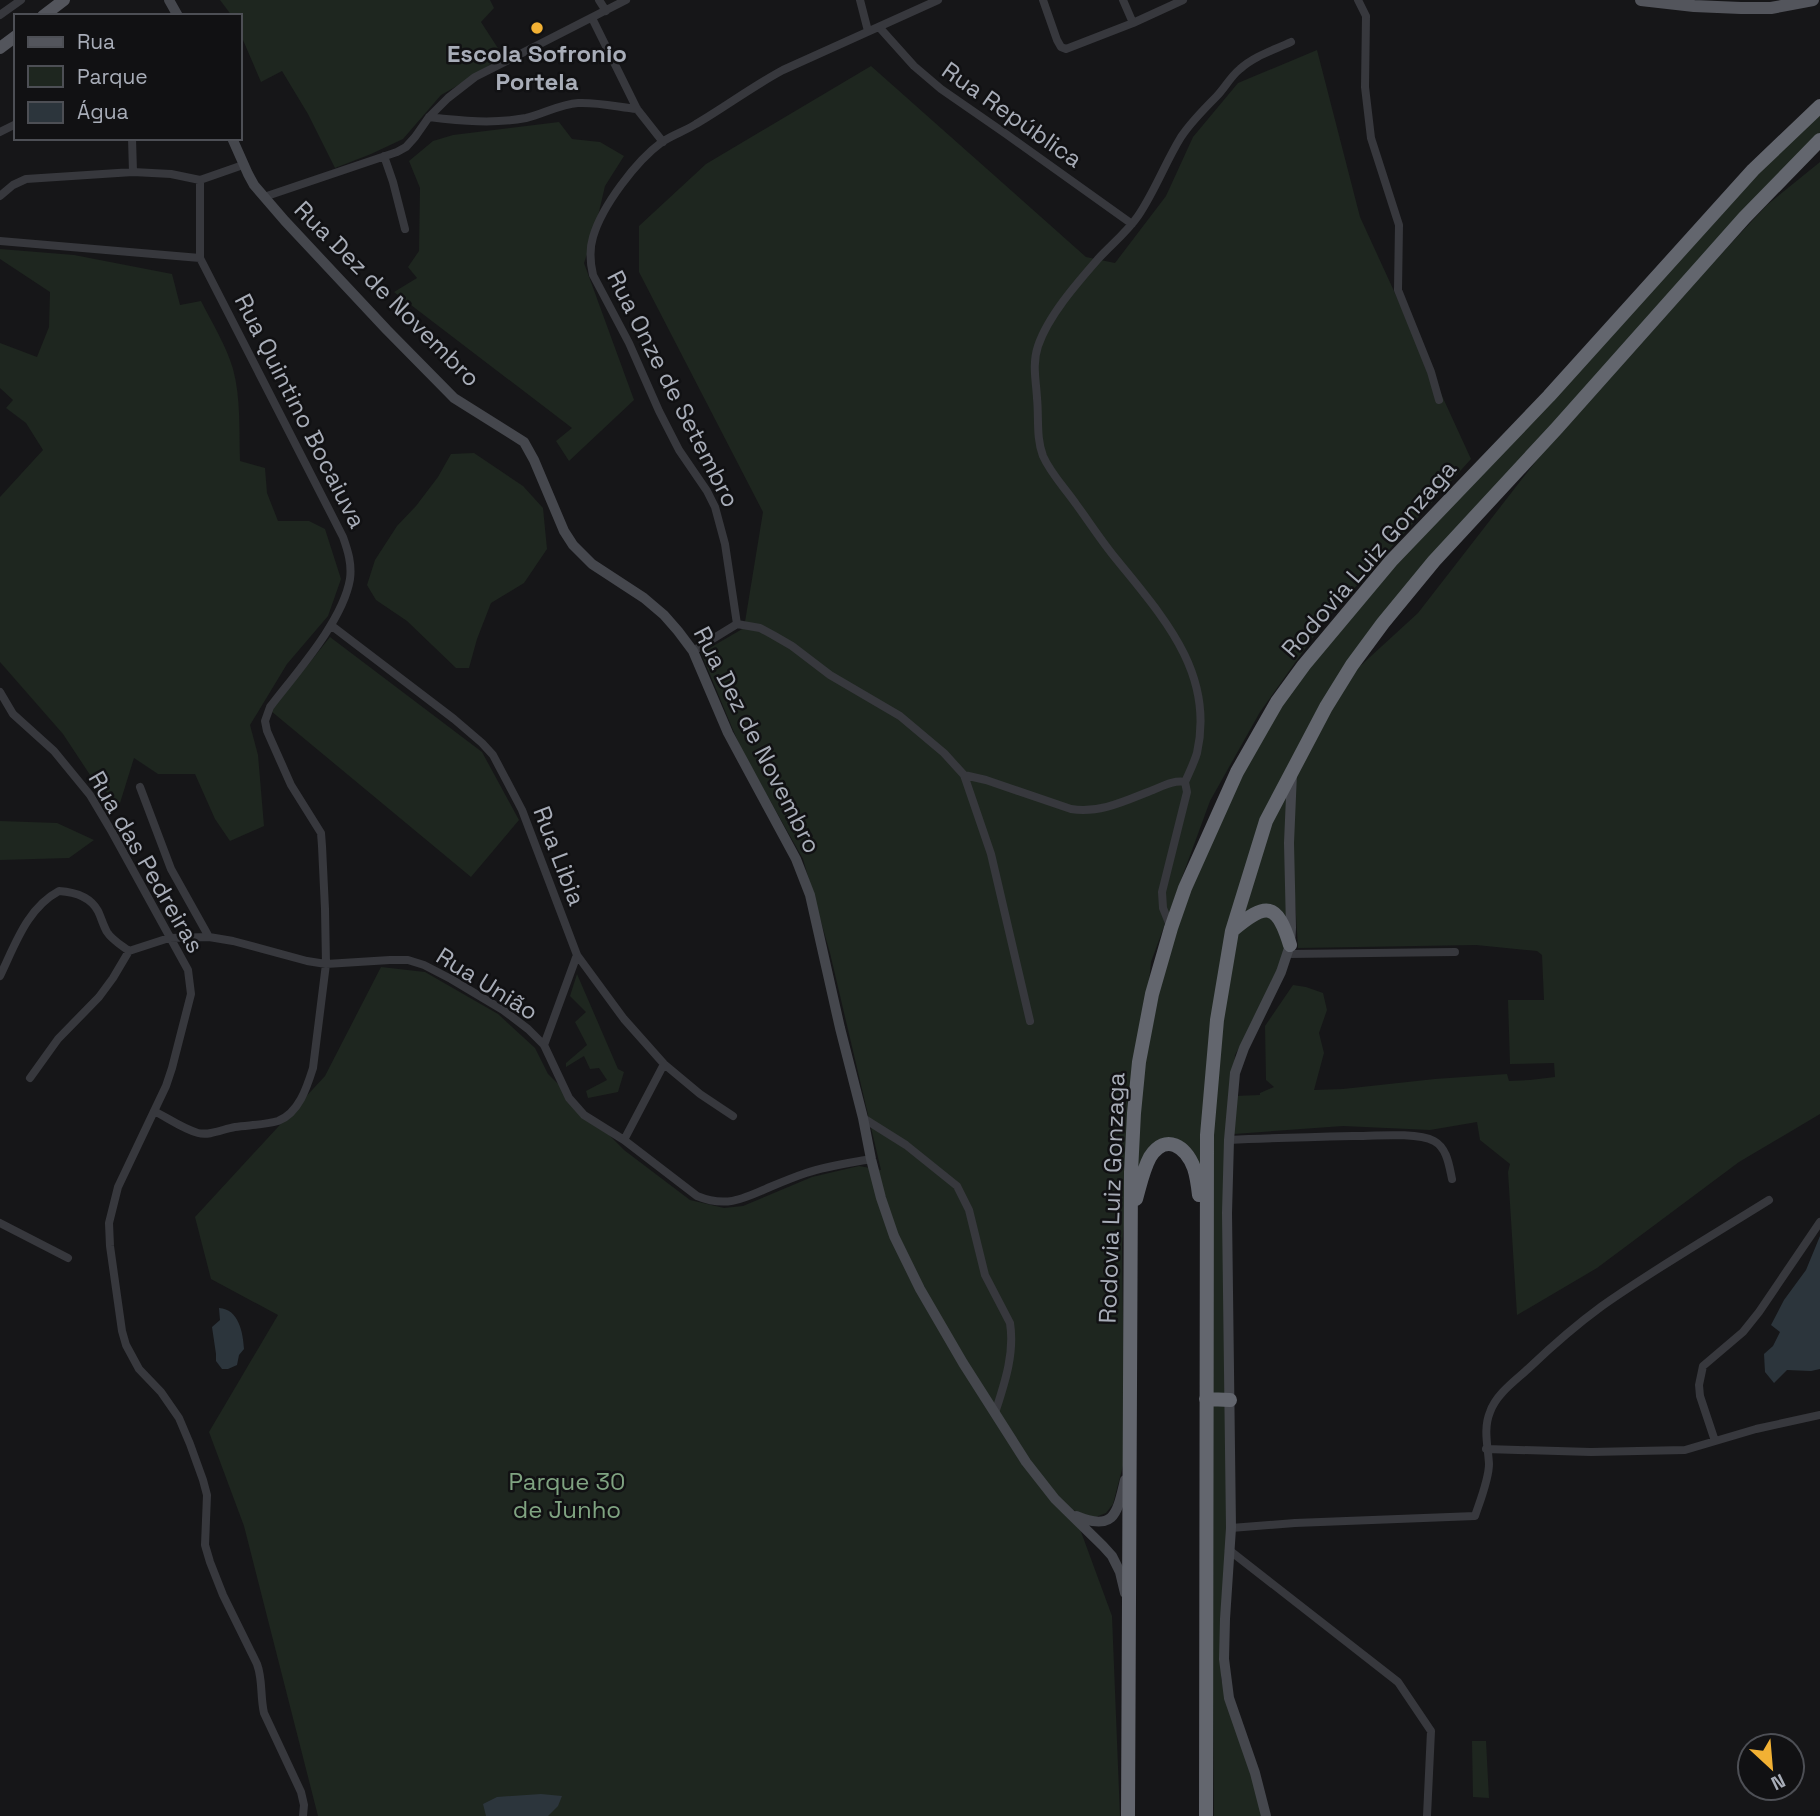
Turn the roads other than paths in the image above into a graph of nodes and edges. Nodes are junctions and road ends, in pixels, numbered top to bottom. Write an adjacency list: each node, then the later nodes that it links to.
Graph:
1 (21, 0): 15 (street)
2 (64, 0): 14 (main road)
3 (599, 0): 13 (street)
4 (626, 0): 13 (street)
5 (860, 0): 19 (street)
6 (938, 0): 18 (street, Rua Onze de Setembro)
7 (1043, 0): 17 (street)
8 (1123, 0): 17 (street)
9 (1183, 0): 17 (street)
10 (1358, 0): 38 (street)
11 (1641, 0): 12 (main road)
12 (1813, 0)
13 (606, 11): 16 (street)
14 (46, 14)
15 (0, 15)
16 (592, 18): 22 (street); 23 (street)
17 (1133, 23)
18 (880, 27): 19 (street, Rua Onze de Setembro); 34 (street, Rua República)
19 (868, 31): 27 (street, Rua Onze de Setembro)
20 (1291, 42): 34 (street)
21 (1820, 106): 47 (highway, Rodovia Luiz Gonzaga)
22 (637, 109): 23 (street); 27 (street)
23 (429, 117): 28 (street)
24 (132, 140): 30 (street)
25 (233, 140): 29 (main road, Rua Dez de Novembro)
26 (1820, 140): 43 (highway, Rodovia Luiz Gonzaga)
27 (663, 142): 39 (street, Rua Onze de Setembro)
28 (384, 156): 33 (street); 35 (street)
29 (243, 165): 31 (street); 33 (main road, Rua Dez de Novembro)
30 (133, 172): 31 (street); 32 (street)
31 (200, 180): 37 (street, Rua Quintino Bocaiuva)
32 (0, 196)
33 (264, 197): 41 (main road, Rua Dez de Novembro)
34 (1132, 224): 45 (street)
35 (405, 229)
36 (0, 241): 37 (street)
37 (200, 258): 40 (street, Rua Quintino Bocaiuva)
38 (1439, 400)
39 (737, 624): 41 (street); 44 (street)
40 (332, 626): 54 (street, Rua Libia); 55 (street, Rua Quintino Bocaiuva)
41 (693, 651): 63 (main road, Rua Dez de Novembro)
42 (0, 692): 50 (street, Rua das Pedreiras)
43 (1292, 772): 48 (highway, Rodovia Luiz Gonzaga); 51 (main road)
44 (964, 775): 45 (street); 57 (street)
45 (1185, 782): 47 (street)
46 (140, 787): 49 (street)
47 (1171, 929): 69 (highway, Rodovia Luiz Gonzaga)
48 (1232, 931): 51 (highway); 72 (highway, Rodovia Luiz Gonzaga)
49 (209, 937): 50 (street, Rua União); 55 (street, Rua União)
50 (169, 938): 52 (street, Rua União); 61 (street, Rua das Pedreiras)
51 (1289, 950): 53 (street); 65 (main road)
52 (129, 951): 56 (street); 60 (street)
53 (1455, 952)
54 (577, 955): 58 (street); 59 (street, Rua Libia)
55 (326, 964): 58 (street, Rua União); 61 (street, Rua Quintino Bocaiuva)
56 (0, 976)
57 (1030, 1021)
58 (544, 1045): 64 (street, Rua União)
59 (664, 1064): 62 (street, Rua Libia); 64 (street)
60 (30, 1078)
61 (154, 1111): 85 (street, Rua das Pedreiras)
62 (733, 1116)
63 (863, 1118): 66 (main road, Rua Dez de Novembro); 76 (street)
64 (624, 1140): 66 (street, Rua União)
65 (1229, 1140): 67 (street); 75 (main road)
66 (871, 1159): 76 (main road, Rua Dez de Novembro)
67 (1452, 1179)
68 (1769, 1200): 79 (street)
69 (1132, 1211): 72 (highway); 80 (highway, Rodovia Luiz Gonzaga)
70 (1820, 1222): 78 (street)
71 (0, 1223): 73 (street)
72 (1206, 1245): 74 (highway, Rodovia Luiz Gonzaga)
73 (68, 1258)
74 (1206, 1399): 75 (highway); 87 (highway, Rodovia Luiz Gonzaga)
75 (1230, 1400): 82 (main road)
76 (995, 1413): 81 (main road, Rua Dez de Novembro)
77 (1820, 1415): 78 (street)
78 (1715, 1441): 79 (street)
79 (1486, 1449): 82 (street)
80 (1130, 1460): 81 (main road); 84 (highway, Rodovia Luiz Gonzaga)
81 (1070, 1514): 84 (main road, Rua Dez de Novembro)
82 (1231, 1528): 83 (main road)
83 (1229, 1550): 88 (main road); 89 (street)
84 (1129, 1608): 86 (highway, Rodovia Luiz Gonzaga)
85 (303, 1816)
86 (1128, 1816)
87 (1206, 1816)
88 (1266, 1816)
89 (1427, 1816)

